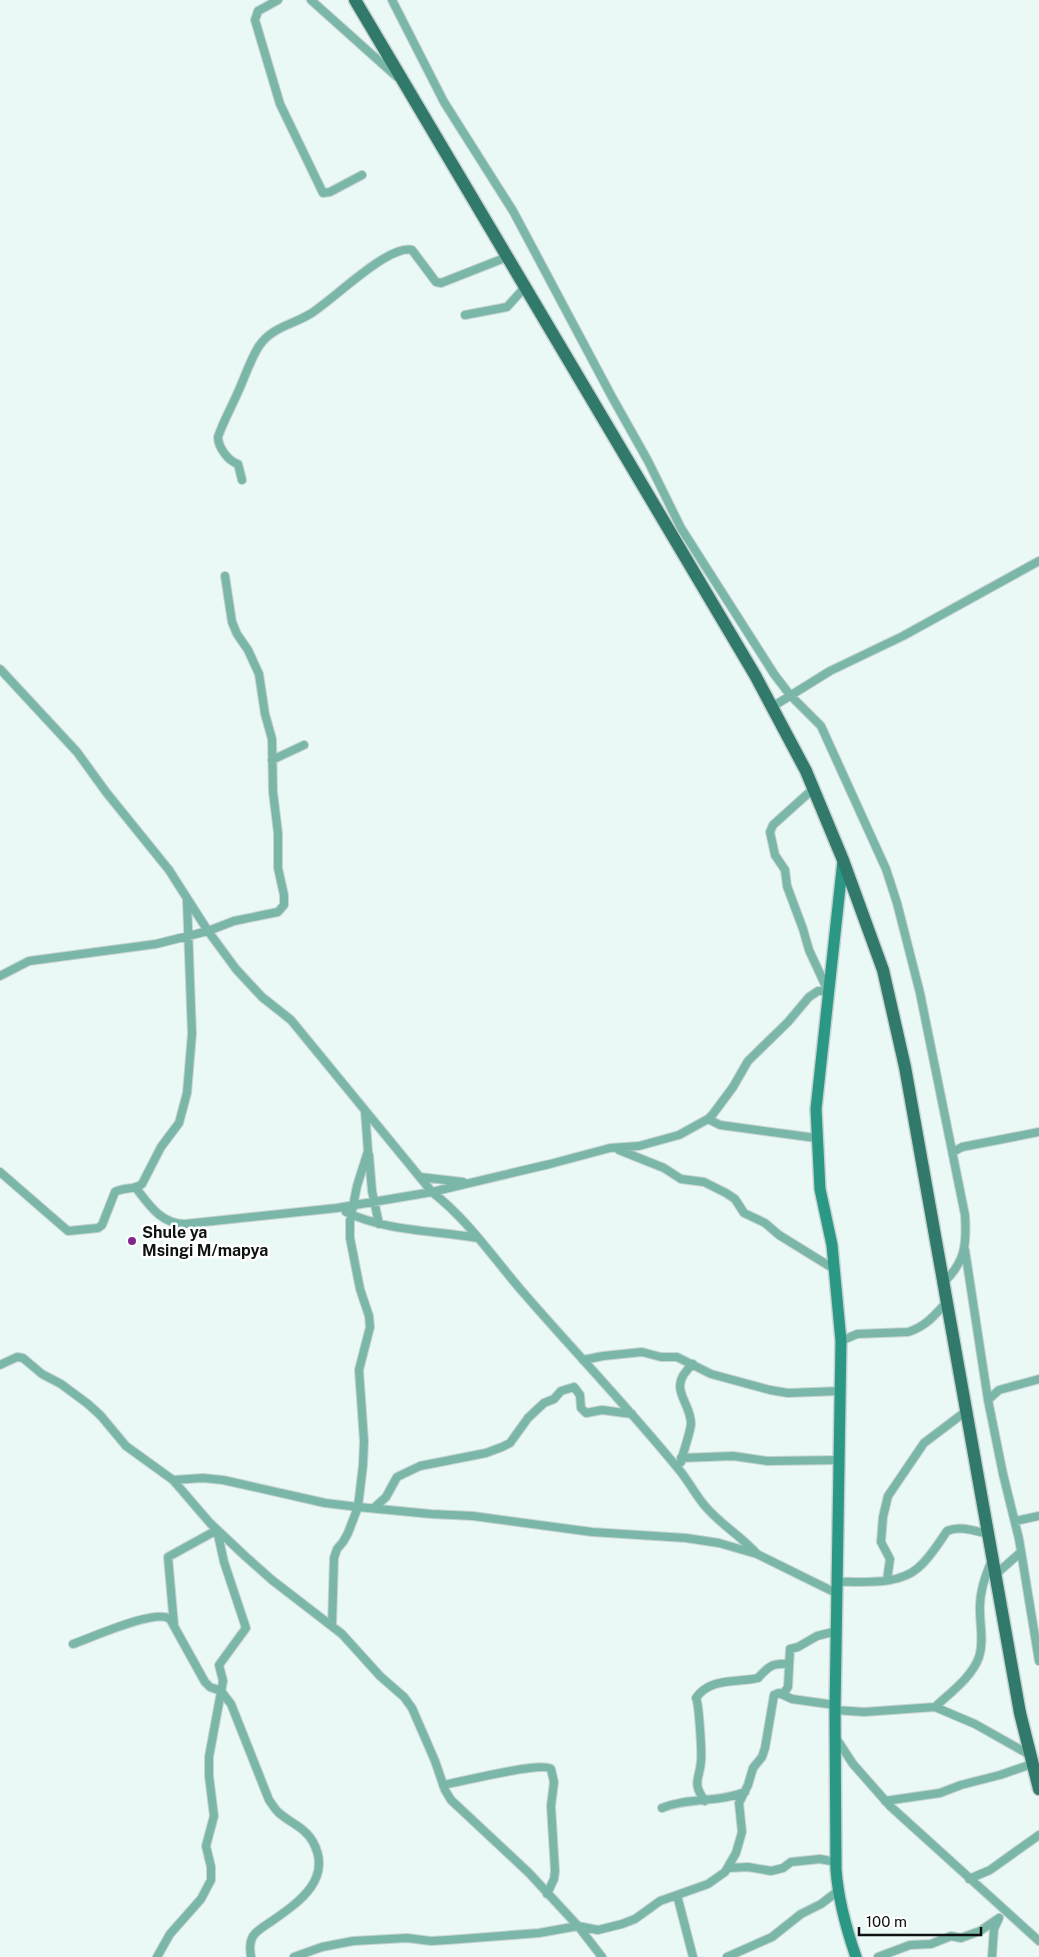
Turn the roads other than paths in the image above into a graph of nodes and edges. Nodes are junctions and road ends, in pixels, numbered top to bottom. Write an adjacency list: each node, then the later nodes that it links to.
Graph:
1 (278, 0): 6 (street)
2 (311, 0): 5 (street)
3 (355, 0): 5 (main road)
4 (392, 0): 14 (street)
5 (404, 83): 7 (main road)
6 (362, 175)
7 (507, 257): 8 (main road); 10 (street)
8 (525, 287): 9 (street); 15 (main road)
9 (466, 315)
10 (242, 480)
11 (1039, 561): 14 (street)
12 (225, 576): 17 (street)
13 (0, 669): 20 (street)
14 (790, 695): 15 (street); 31 (street)
15 (772, 707): 18 (main road)
16 (304, 745): 17 (street)
17 (272, 760): 21 (street)
18 (813, 789): 19 (main road); 24 (street)
19 (843, 860): 24 (street); 45 (main road)
20 (187, 900): 21 (street); 22 (street)
21 (208, 931): 22 (street); 25 (street)
22 (187, 936): 23 (street); 35 (street)
23 (0, 976)
24 (828, 991): 26 (street); 28 (street)
25 (365, 1111): 30 (street); 33 (street)
26 (708, 1119): 28 (street); 29 (street)
27 (1039, 1132): 31 (street)
28 (816, 1138): 44 (street)
29 (610, 1148): 34 (street); 44 (street)
30 (368, 1151): 37 (street); 38 (street)
31 (953, 1152): 43 (street)
32 (0, 1172): 35 (street)
33 (420, 1177): 34 (street); 36 (street)
34 (470, 1183): 36 (street)
35 (136, 1188): 39 (street)
36 (432, 1192): 37 (street); 42 (street)
37 (374, 1202): 38 (street); 41 (street)
38 (353, 1205): 39 (street); 40 (street)
39 (337, 1208): 40 (street)
40 (351, 1214): 41 (street); 60 (street)
41 (379, 1224): 42 (street)
42 (478, 1238): 48 (street)
43 (965, 1250): 45 (street); 53 (street)
44 (834, 1269): 47 (street)
45 (942, 1284): 46 (main road)
46 (946, 1303): 47 (street); 54 (main road)
47 (841, 1341): 52 (street)
48 (583, 1360): 49 (street); 55 (street)
49 (693, 1364): 52 (street); 56 (street)
50 (0, 1365): 59 (street)
51 (1039, 1379): 53 (street)
52 (840, 1390): 57 (street)
53 (988, 1400): 63 (street)
54 (965, 1412): 65 (main road); 70 (street)
55 (632, 1414): 58 (street); 61 (street)
56 (682, 1458): 57 (street); 58 (street)
57 (840, 1460): 71 (street)
58 (679, 1469): 67 (street)
59 (173, 1480): 60 (street); 64 (street)
60 (358, 1507): 61 (street); 73 (street)
61 (375, 1507): 67 (street)
62 (1039, 1516): 63 (street)
63 (1015, 1522): 66 (street)
64 (217, 1530): 72 (street); 73 (street); 78 (street)
65 (988, 1534): 68 (main road); 70 (street)
66 (1021, 1552): 69 (street); 76 (street)
67 (757, 1554): 71 (street)
68 (992, 1560): 69 (main road); 81 (street)
69 (995, 1575): 83 (main road)
70 (887, 1580): 71 (street)
71 (838, 1588): 74 (street)
72 (174, 1625): 75 (street); 78 (street)
73 (332, 1626): 84 (street)
74 (837, 1631): 77 (street); 80 (street)
75 (73, 1644)
76 (1039, 1661)
77 (789, 1664): 79 (street); 87 (street)
78 (221, 1690): 101 (street); 102 (street)
79 (783, 1694): 80 (street); 86 (street)
80 (835, 1707): 81 (street); 82 (street)
81 (935, 1707): 83 (street)
82 (836, 1738): 88 (street); 91 (street)
83 (1031, 1760): 85 (main road); 88 (street)
84 (443, 1785): 95 (street); 95 (street)
85 (1039, 1789)
86 (745, 1792): 87 (street); 92 (street)
87 (705, 1801): 89 (street)
88 (885, 1801): 93 (street)
89 (662, 1808)
90 (1039, 1836): 93 (street)
91 (836, 1862): 92 (street); 94 (street)
92 (728, 1868): 96 (street)
93 (969, 1879): 97 (street)
94 (838, 1891): 106 (street); 107 (street)
95 (548, 1894): 99 (street)
96 (677, 1895): 99 (street); 105 (street)
97 (1006, 1912): 98 (street); 100 (street)
98 (999, 1918): 108 (street); 109 (street)
99 (578, 1926): 103 (street); 104 (street)
100 (1039, 1941)
101 (157, 1957)
102 (251, 1957)
103 (294, 1957)
104 (602, 1957)
105 (693, 1957)
106 (727, 1957)
107 (856, 1957)
108 (878, 1957)
109 (992, 1957)

